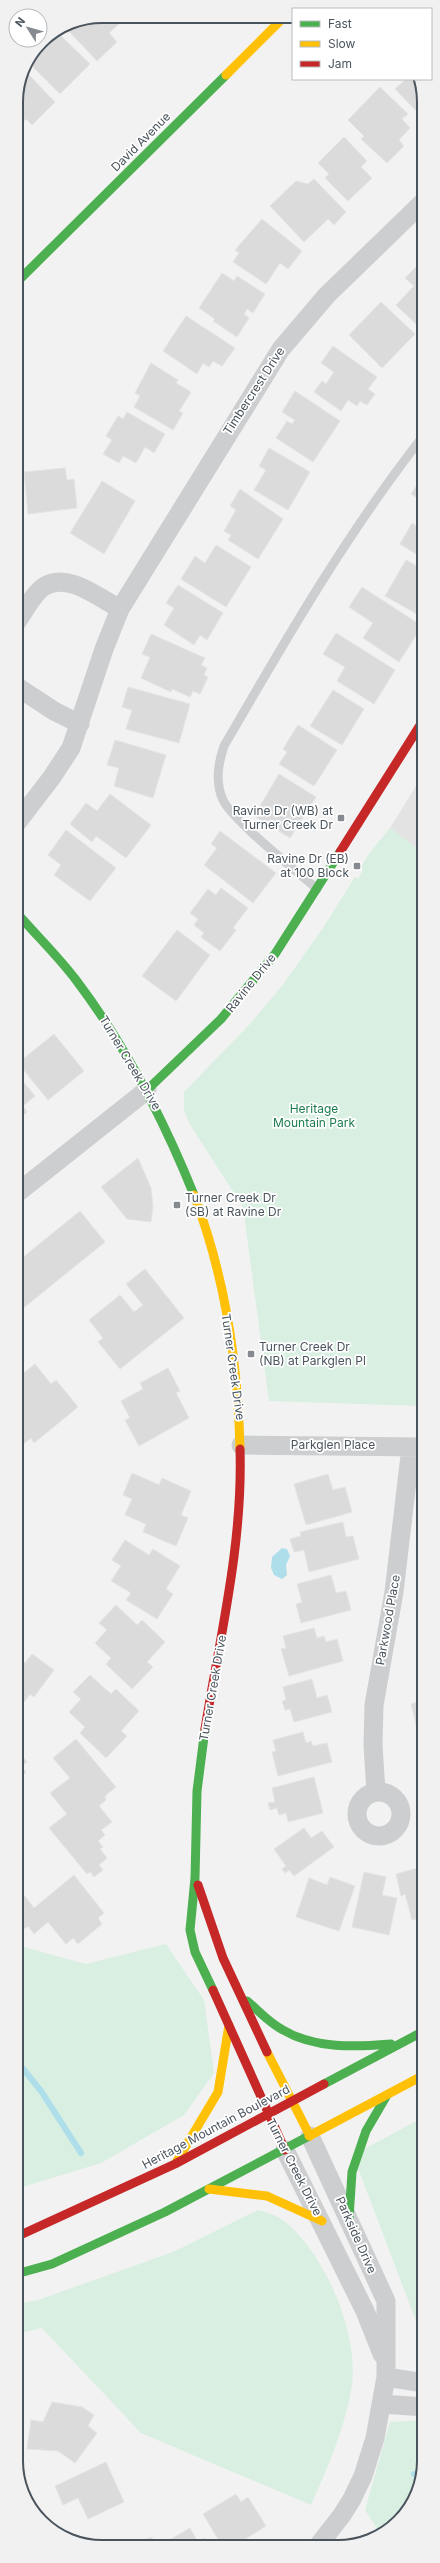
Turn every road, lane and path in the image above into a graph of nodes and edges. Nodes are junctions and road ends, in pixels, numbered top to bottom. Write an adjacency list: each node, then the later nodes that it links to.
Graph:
1 (278, 23): 3 (street, David Avenue)
2 (417, 208): 5 (street, Timbercrest Drive)
3 (23, 276)
4 (417, 444): 11 (lane)
5 (120, 609): 6 (street); 8 (street, Timbercrest Drive)
6 (23, 613)
7 (23, 691): 8 (street)
8 (80, 724): 10 (street, Timbercrest Drive)
9 (417, 730): 11 (street, Ravine Drive)
10 (23, 815)
11 (318, 890): 13 (street, Ravine Drive)
12 (23, 919): 13 (street, Turner Creek Drive)
13 (147, 1090): 14 (street, Ravine Drive); 15 (street, Turner Creek Drive)
14 (23, 1188)
15 (241, 1445): 16 (street, Parkglen Place); 19 (street, Turner Creek Drive)
16 (417, 1447)
17 (417, 1453): 18 (street, Parkwood Place)
18 (376, 1792)
19 (195, 1877): 20 (street, Turner Creek Drive); 21 (street, Turner Creek Drive)
20 (238, 1993): 23 (street); 26 (street, Turner Creek Drive)
21 (229, 2025): 27 (street, Turner Creek Drive); 30 (street)
22 (417, 2035): 23 (street, Heritage Mountain Boulevard)
23 (403, 2043): 26 (street, Heritage Mountain Boulevard)
24 (417, 2079): 25 (street)
25 (387, 2095): 28 (street); 32 (street)
26 (292, 2101): 27 (street, Heritage Mountain Boulevard); 28 (street, Parkside Drive)
27 (268, 2114): 29 (street, Turner Creek Drive); 30 (street, Heritage Mountain Boulevard)
28 (310, 2136): 29 (street); 32 (street, Parkside Drive)
29 (285, 2150): 31 (street); 33 (street, Turner Creek Drive)
30 (175, 2164): 34 (street, Heritage Mountain Boulevard)
31 (209, 2189): 33 (street); 35 (street)
32 (349, 2218): 36 (street, Parkside Drive)
33 (322, 2221): 36 (street, Turner Creek Drive)
34 (23, 2234)
35 (23, 2272)
36 (386, 2370): 37 (street); 38 (street, Parkside Drive)
37 (417, 2381)
38 (382, 2404): 39 (street); 40 (street, Parkside Drive)
39 (417, 2406)
40 (322, 2540)

